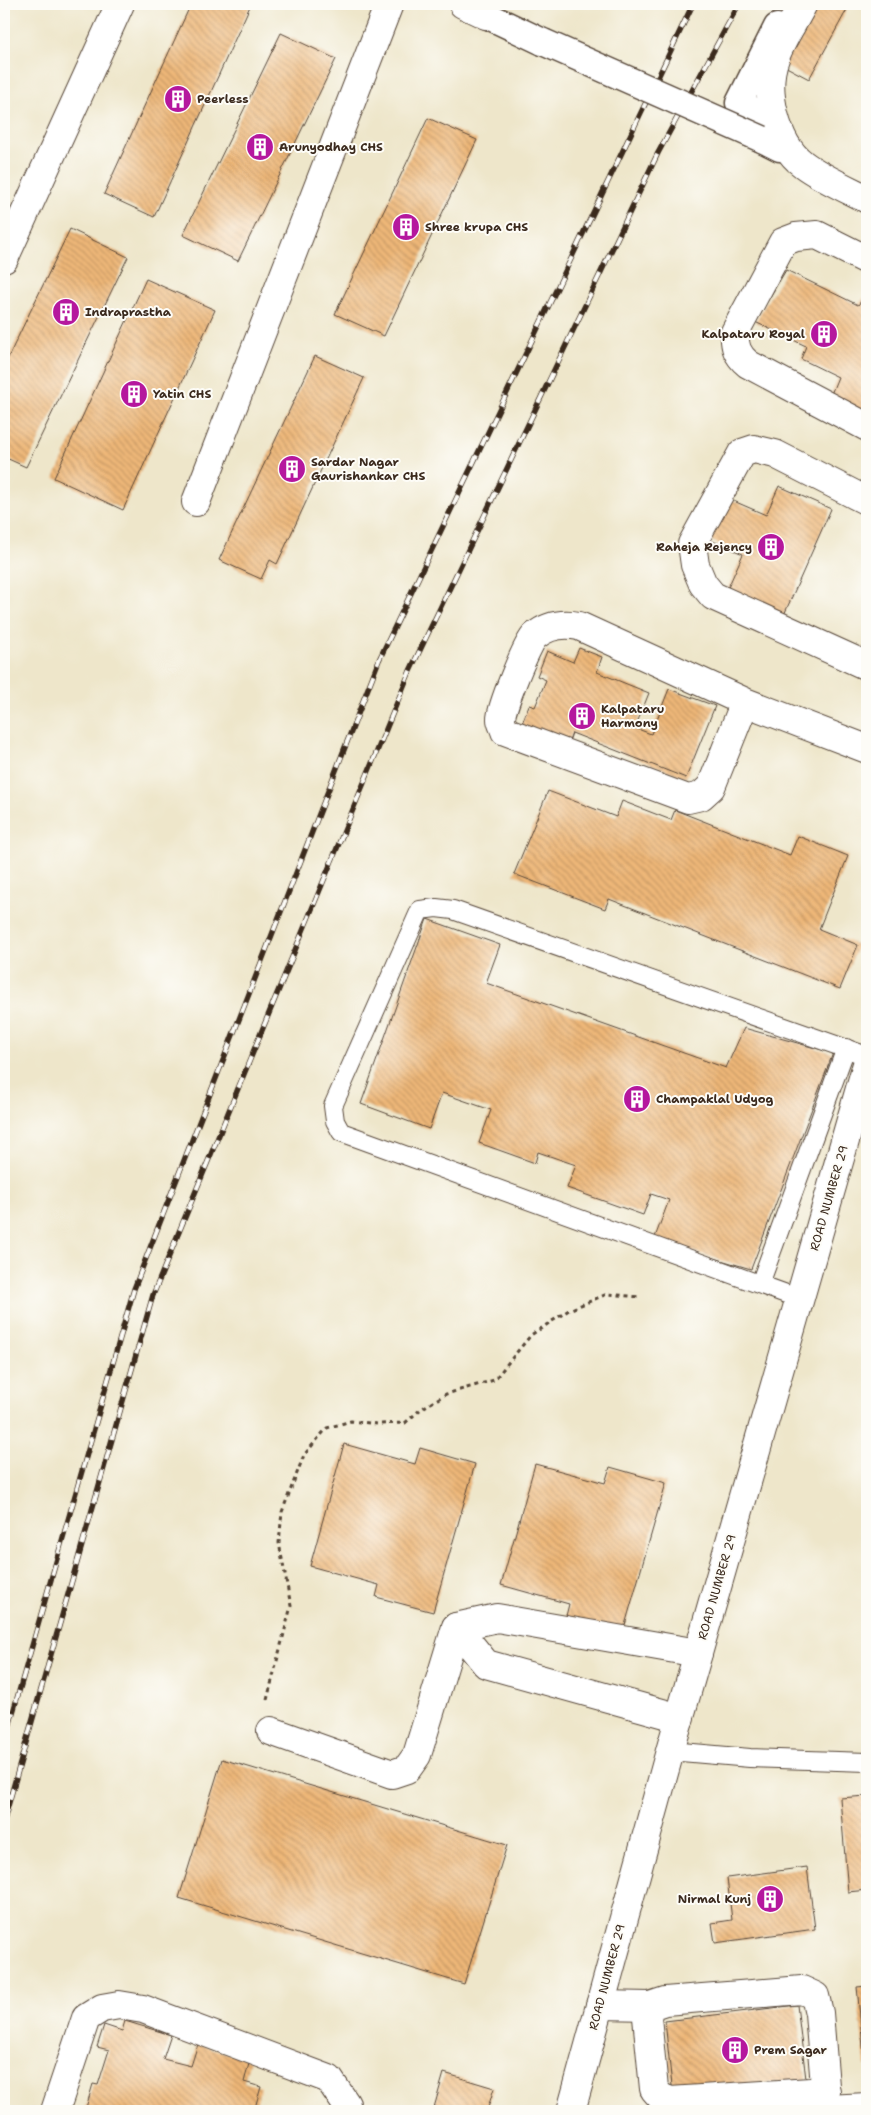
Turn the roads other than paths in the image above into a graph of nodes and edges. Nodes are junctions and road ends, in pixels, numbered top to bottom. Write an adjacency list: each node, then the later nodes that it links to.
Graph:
1 (120, 4): 9 (street)
2 (389, 4): 13 (street)
3 (788, 4): 6 (street)
4 (803, 4): 7 (street)
5 (474, 9): 6 (street, bridge)
6 (762, 139): 7 (street)
7 (792, 154): 8 (street)
8 (867, 199)
9 (4, 259)
10 (867, 260): 11 (street)
11 (867, 427)
12 (867, 501): 14 (street)
13 (196, 502)
14 (867, 666)
15 (745, 702): 15 (street); 16 (street)
16 (867, 749)
17 (857, 1056): 18 (lane); 19 (lane); 19 (lane); 20 (street, ROAD NUMBER 29)
18 (867, 1056)
19 (760, 1284): 20 (lane)
20 (800, 1299): 22 (street, ROAD NUMBER 29)
21 (456, 1628): 22 (street); 23 (street); 24 (street)
22 (698, 1653): 23 (street, ROAD NUMBER 29)
23 (680, 1718): 25 (street, ROAD NUMBER 29)
24 (271, 1731)
25 (670, 1751): 26 (lane); 27 (street, ROAD NUMBER 29)
26 (867, 1762)
27 (600, 2004): 28 (street); 34 (street, ROAD NUMBER 29)
28 (650, 2006): 29 (street); 30 (street)
29 (826, 2100): 30 (street); 31 (street); 35 (street)
30 (659, 2104)
31 (867, 2107)
32 (55, 2111): 33 (street)
33 (346, 2111)
34 (570, 2111)
35 (792, 2111)

